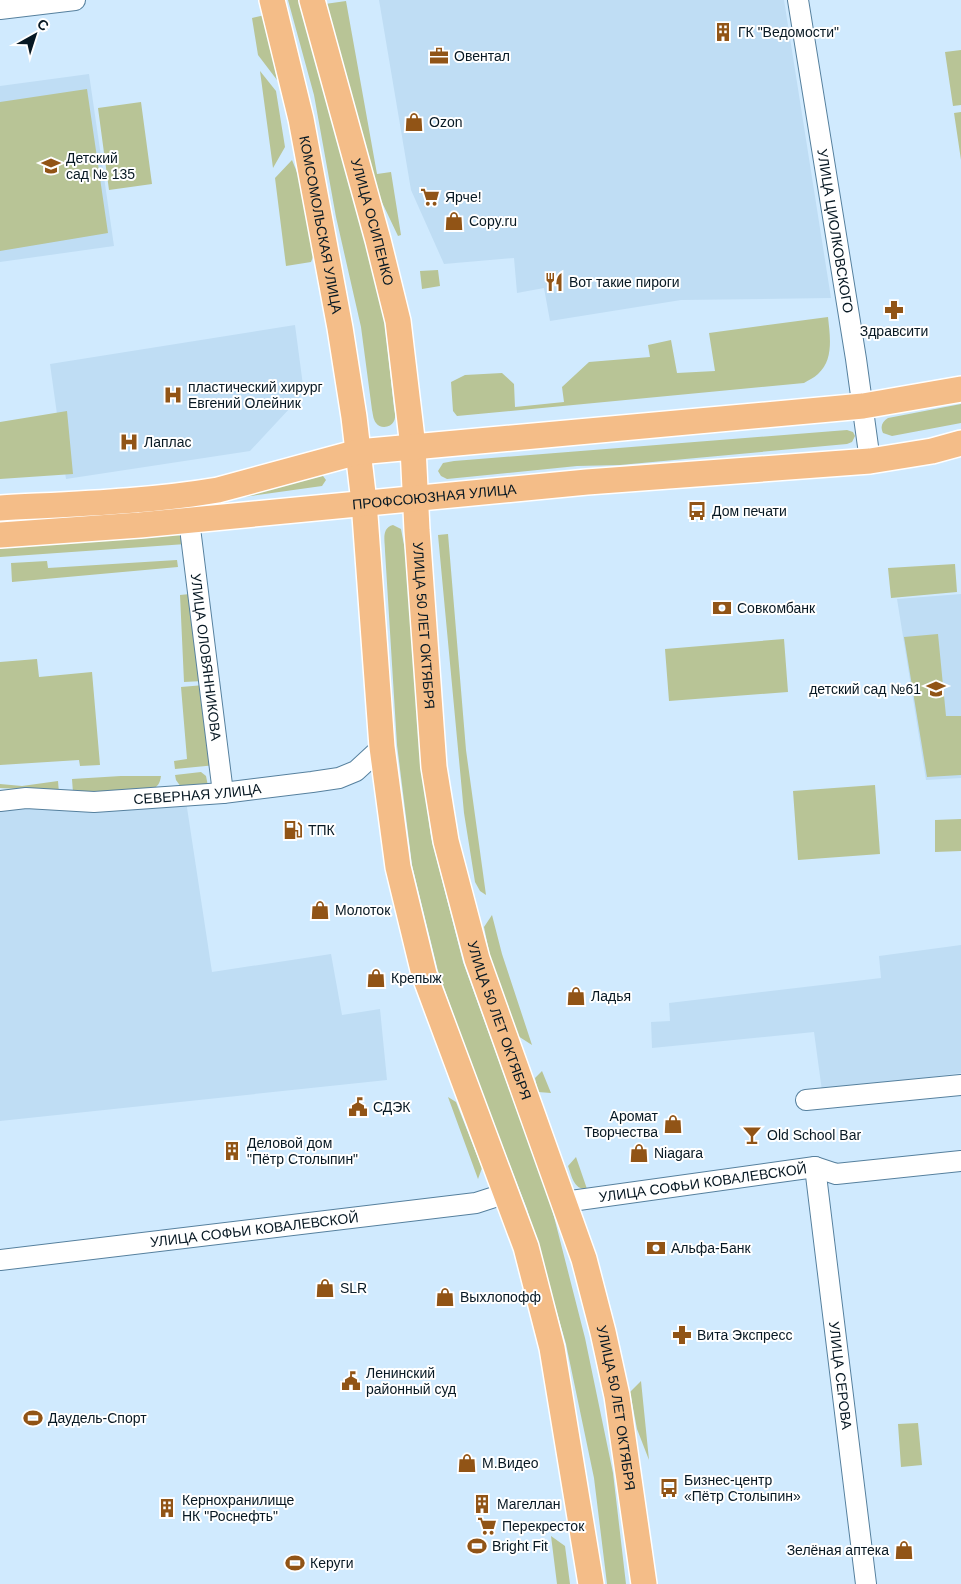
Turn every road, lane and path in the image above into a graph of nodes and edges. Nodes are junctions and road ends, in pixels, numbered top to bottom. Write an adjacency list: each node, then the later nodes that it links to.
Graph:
1 (75, 0): 5 (street)
2 (272, 0): 12 (main road, КОМСОМОЛЬСКАЯ УЛИЦА)
3 (312, 0): 9 (main road, УЛИЦА ОСИПЕНКО)
4 (798, 0): 7 (street, УЛИЦА ЦИОЛКОВСКОГО)
5 (0, 9)
6 (961, 389): 7 (main road)
7 (863, 406): 9 (main road); 13 (street, УЛИЦА ЦИОЛКОВСКОГО)
8 (961, 443): 10 (main road, ПРОФСОЮЗНАЯ УЛИЦА)
9 (413, 447): 12 (main road); 14 (main road, УЛИЦА 50 ЛЕТ ОКТЯБРЯ)
10 (932, 451): 11 (street); 13 (main road, ПРОФСОЮЗНАЯ УЛИЦА)
11 (961, 451)
12 (358, 452): 15 (main road); 16 (main road)
13 (870, 461): 14 (main road, ПРОФСОЮЗНАЯ УЛИЦА)
14 (416, 497): 15 (main road, ПРОФСОЮЗНАЯ УЛИЦА); 27 (main road, УЛИЦА 50 ЛЕТ ОКТЯБРЯ)
15 (364, 502): 17 (main road, ПРОФСОЮЗНАЯ УЛИЦА); 19 (main road)
16 (0, 508)
17 (189, 520): 18 (main road, ПРОФСОЮЗНАЯ УЛИЦА); 20 (street, УЛИЦА ОЛОВЯННИКОВА)
18 (0, 535)
19 (382, 747): 20 (street, СЕВЕРНАЯ УЛИЦА); 26 (main road)
20 (224, 793): 21 (street, СЕВЕРНАЯ УЛИЦА)
21 (0, 801)
22 (961, 1085): 23 (street)
23 (806, 1100)
24 (961, 1161): 25 (street, УЛИЦА СОФЬИ КОВАЛЕВСКОЙ)
25 (815, 1167): 27 (street, УЛИЦА СОФЬИ КОВАЛЕВСКОЙ); 31 (street, УЛИЦА СЕРОВА)
26 (506, 1193): 28 (street, УЛИЦА СОФЬИ КОВАЛЕВСКОЙ); 29 (main road)
27 (564, 1202): 30 (main road, УЛИЦА 50 ЛЕТ ОКТЯБРЯ)
28 (0, 1260)
29 (591, 1584)
30 (644, 1584)
31 (866, 1584)

